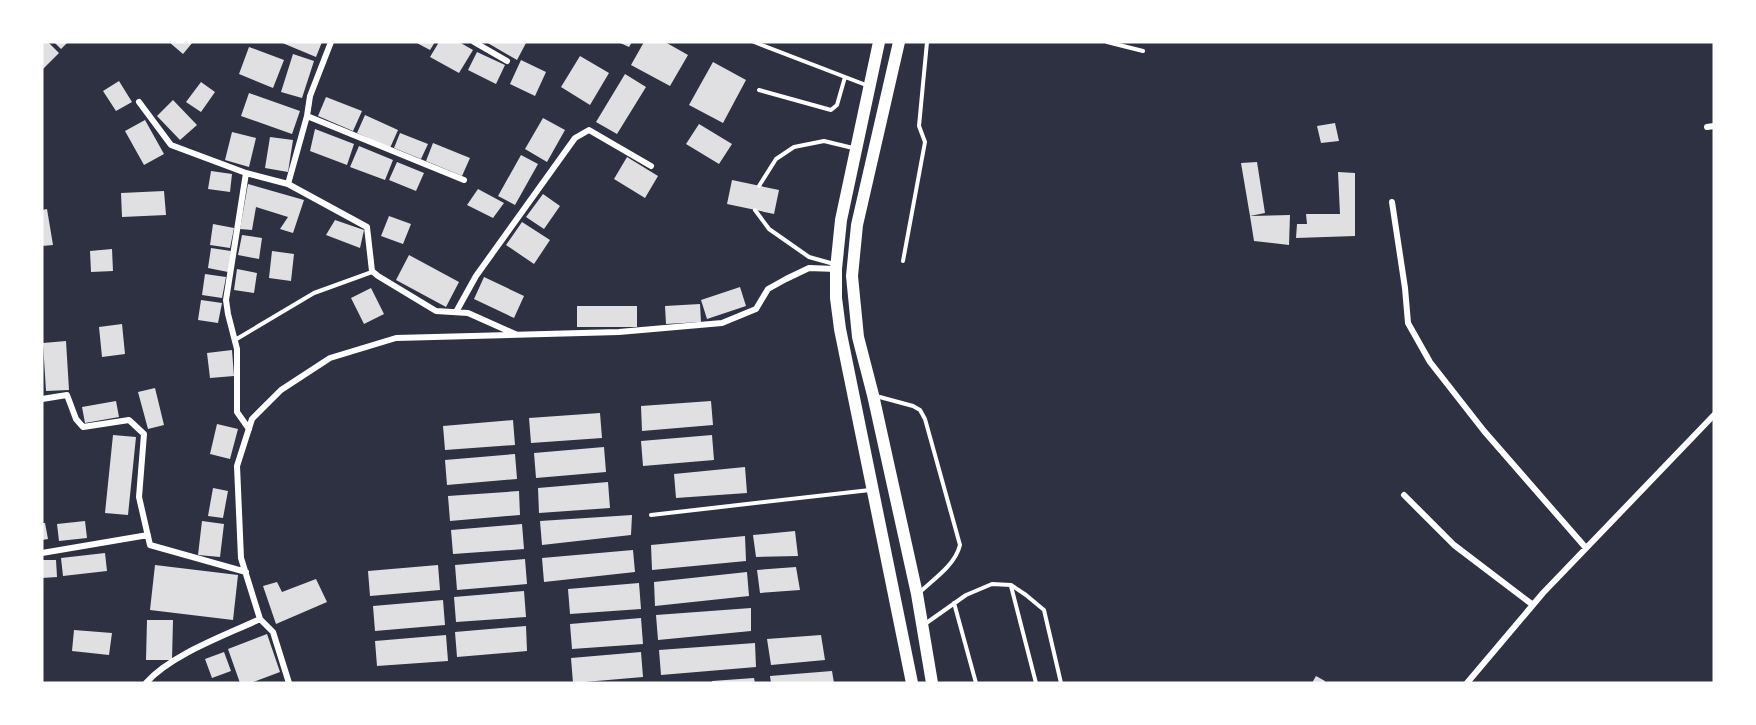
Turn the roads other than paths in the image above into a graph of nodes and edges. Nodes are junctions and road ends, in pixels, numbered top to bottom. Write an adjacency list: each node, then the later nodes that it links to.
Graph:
1 (331, 42): 14 (street)
2 (474, 42): 9 (street)
3 (754, 42): 10 (lane)
4 (879, 42): 11 (highway)
5 (899, 42): 29 (highway)
6 (927, 42): 23 (lane)
7 (1107, 42): 8 (lane)
8 (1143, 51)
9 (507, 61)
10 (845, 77): 11 (lane); 12 (lane)
11 (870, 86): 15 (highway)
12 (759, 90)
13 (139, 102): 17 (street)
14 (307, 116): 18 (street); 19 (street)
15 (857, 149): 20 (lane); 24 (highway)
16 (651, 166): 26 (street)
17 (246, 172): 19 (street); 28 (street)
18 (464, 180)
19 (288, 184): 25 (street)
20 (759, 186)
21 (1392, 202): 37 (street)
22 (755, 210): 24 (lane)
23 (903, 261)
24 (836, 267): 27 (street); 33 (highway)
25 (372, 271): 26 (street); 28 (lane)
26 (456, 312): 27 (street)
27 (517, 335): 32 (street)
28 (235, 340): 32 (street)
29 (873, 395): 41 (highway); 41 (lane)
30 (42, 399): 36 (street)
31 (1714, 415): 37 (street)
32 (249, 429): 39 (street)
33 (873, 490): 35 (lane); 48 (highway)
34 (1404, 495): 43 (street)
35 (651, 515)
36 (148, 535): 38 (street); 39 (street)
37 (1586, 548): 43 (street)
38 (42, 552)
39 (246, 572): 44 (street)
40 (1011, 585): 42 (lane); 51 (lane); 52 (lane)
41 (917, 594): 45 (highway)
42 (954, 603): 45 (lane); 50 (lane)
43 (1533, 605): 53 (street)
44 (261, 619): 46 (street); 47 (street)
45 (922, 627): 49 (highway)
46 (146, 683)
47 (289, 683)
48 (912, 683)
49 (932, 683)
50 (976, 683)
51 (1036, 683)
52 (1061, 683)
53 (1467, 683)

